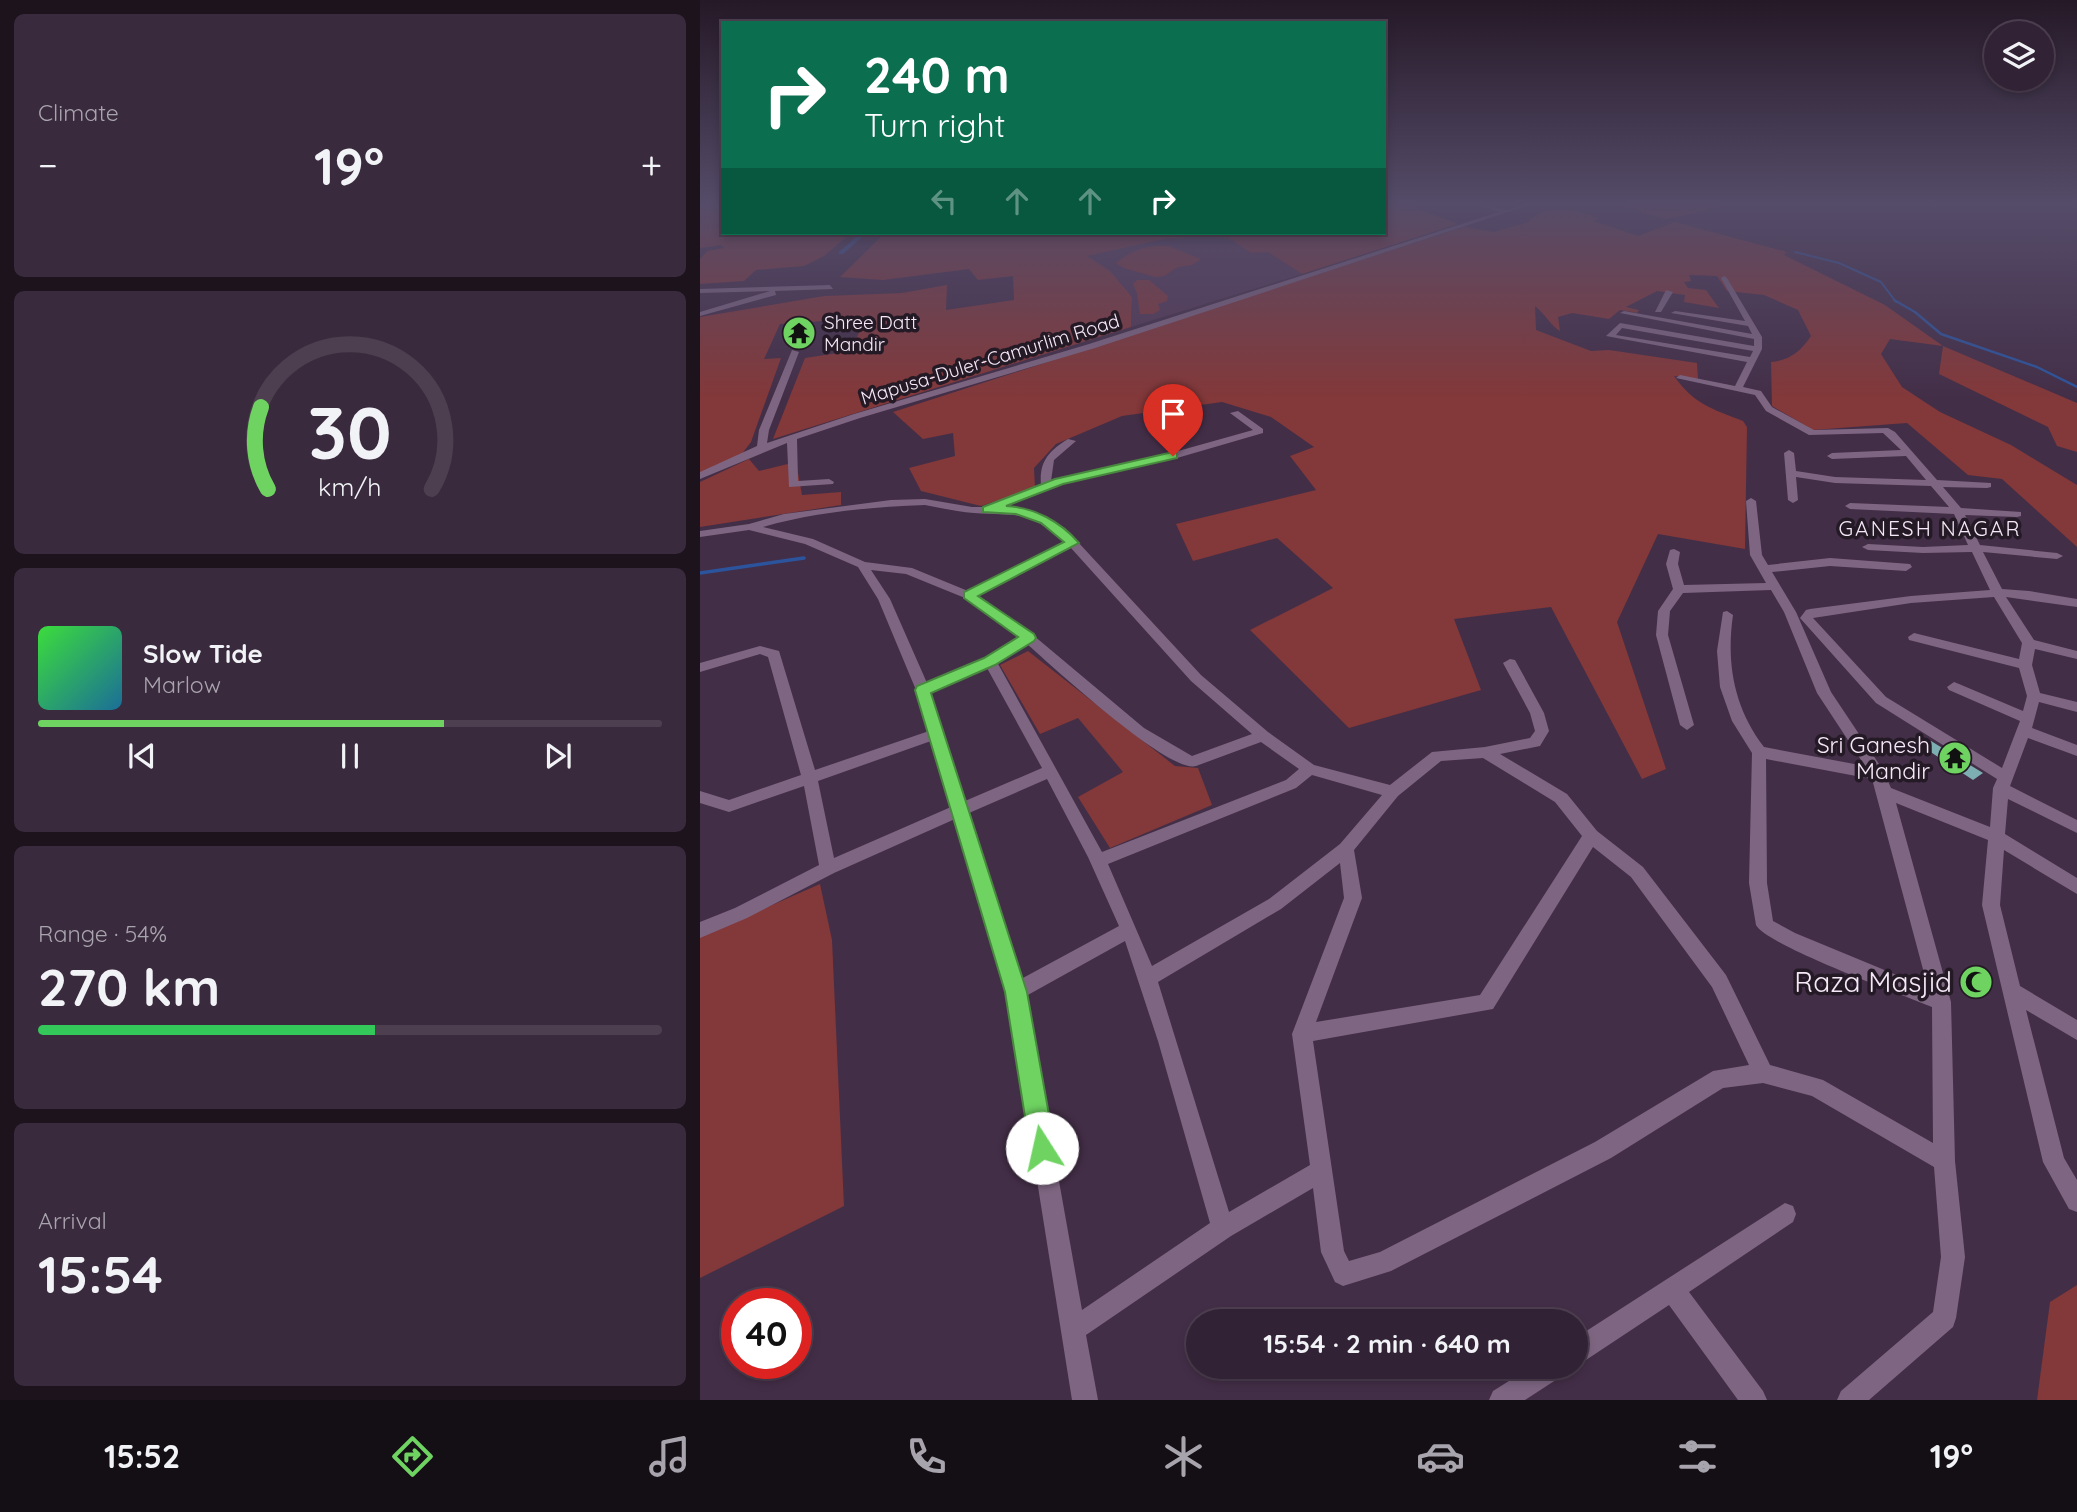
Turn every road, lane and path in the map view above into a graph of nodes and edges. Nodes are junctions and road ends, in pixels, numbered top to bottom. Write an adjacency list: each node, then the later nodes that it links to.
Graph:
1 (1331, 268): 19 (street, Mapusa-Duler-Camurlim Road)
2 (1724, 278): 11 (street)
3 (830, 287): 5 (street)
4 (700, 291): 5 (street)
5 (782, 291): 10 (street)
6 (1669, 292): 8 (street)
7 (1646, 308): 8 (street)
8 (1658, 310): 11 (street)
9 (1624, 313): 12 (street)
10 (700, 314)
11 (1750, 324): 12 (street)
12 (1758, 337): 13 (street)
13 (1758, 349): 15 (street); 15 (street)
14 (796, 352): 21 (street)
15 (1752, 360): 17 (street)
16 (1680, 378): 17 (street)
17 (1738, 388): 23 (street)
18 (1235, 413): 30 (street)
19 (792, 438): 21 (street, Mapusa-Duler-Camurlim Road); 27 (street)
20 (1071, 441): 30 (street)
21 (762, 448): 26 (street, Mapusa-Duler-Camurlim Road)
22 (1789, 453): 25 (street)
23 (1909, 453): 24 (street); 28 (street)
24 (1832, 456)
25 (1791, 473): 28 (street); 31 (street)
26 (700, 476)
27 (829, 482)
28 (1933, 482): 29 (street); 35 (street)
29 (1987, 485)
30 (1046, 487): 34 (street)
31 (1793, 500)
32 (1751, 501): 46 (street)
33 (1850, 506): 35 (street)
34 (987, 509): 37 (street); 39 (street)
35 (1957, 510): 36 (street); 41 (street)
36 (2017, 514)
37 (749, 527): 38 (street); 44 (street)
38 (700, 534)
39 (1073, 543): 49 (street); 67 (street)
40 (1868, 547): 41 (street)
41 (1976, 548): 43 (street); 48 (street)
42 (1674, 552): 47 (street)
43 (2057, 556)
44 (862, 565): 49 (street); 61 (street)
45 (1906, 567): 46 (street)
46 (1770, 577): 47 (street); 74 (street)
47 (1679, 589): 65 (street)
48 (1998, 594): 50 (street); 54 (street); 75 (street)
49 (968, 595): 53 (street)
50 (2077, 603)
51 (1727, 615): 70 (street)
52 (1914, 637): 58 (street)
53 (1028, 638): 56 (street); 67 (street)
54 (2029, 643): 55 (street); 58 (street)
55 (2077, 655)
56 (990, 662): 61 (street); 72 (street)
57 (1510, 663): 69 (street)
58 (2025, 664): 62 (street)
59 (700, 668): 73 (street)
60 (1954, 687): 64 (street)
61 (923, 690): 66 (street)
62 (2034, 695): 63 (street); 64 (street)
63 (2077, 707)
64 (2026, 724): 68 (street); 75 (street)
65 (1687, 725)
66 (937, 734): 73 (street); 78 (street)
67 (1263, 736): 71 (street)
68 (2077, 751)
69 (1485, 752): 76 (street); 80 (street)
70 (1759, 752): 74 (street); 91 (street)
71 (1309, 769): 76 (street); 83 (street)
72 (1050, 771): 78 (street); 83 (street)
73 (810, 779): 77 (street); 84 (street)
74 (1881, 783): 81 (street); 91 (street)
75 (2003, 783): 79 (street); 81 (street)
76 (1393, 792): 82 (street)
77 (700, 797)
78 (960, 813): 84 (street); 90 (street)
79 (2077, 827)
80 (1591, 836): 93 (street); 94 (street)
81 (1995, 836): 85 (street); 89 (street)
82 (1346, 849): 88 (street); 93 (street)
83 (1098, 861): 87 (street)
84 (828, 868): 86 (street)
85 (2077, 887)
86 (700, 930)
87 (1128, 930): 88 (street); 90 (street)
88 (1148, 978): 99 (street)
89 (2012, 991): 92 (street); 97 (street)
90 (1016, 992): 101 (street)
91 (1941, 1002): 95 (street)
92 (2077, 1031)
93 (1302, 1034): 96 (street)
94 (1763, 1073): 95 (street); 96 (street)
95 (1944, 1161): 107 (street)
96 (1322, 1170): 99 (street)
97 (2077, 1201)
98 (1785, 1214): 100 (street)
99 (1223, 1228): 101 (street)
100 (1672, 1289): 102 (street); 106 (street)
101 (1073, 1330): 104 (street)
102 (1588, 1344)
103 (1534, 1379): 105 (street)
104 (1085, 1400)
105 (1502, 1400)
106 (1754, 1400)
107 (1850, 1400)

